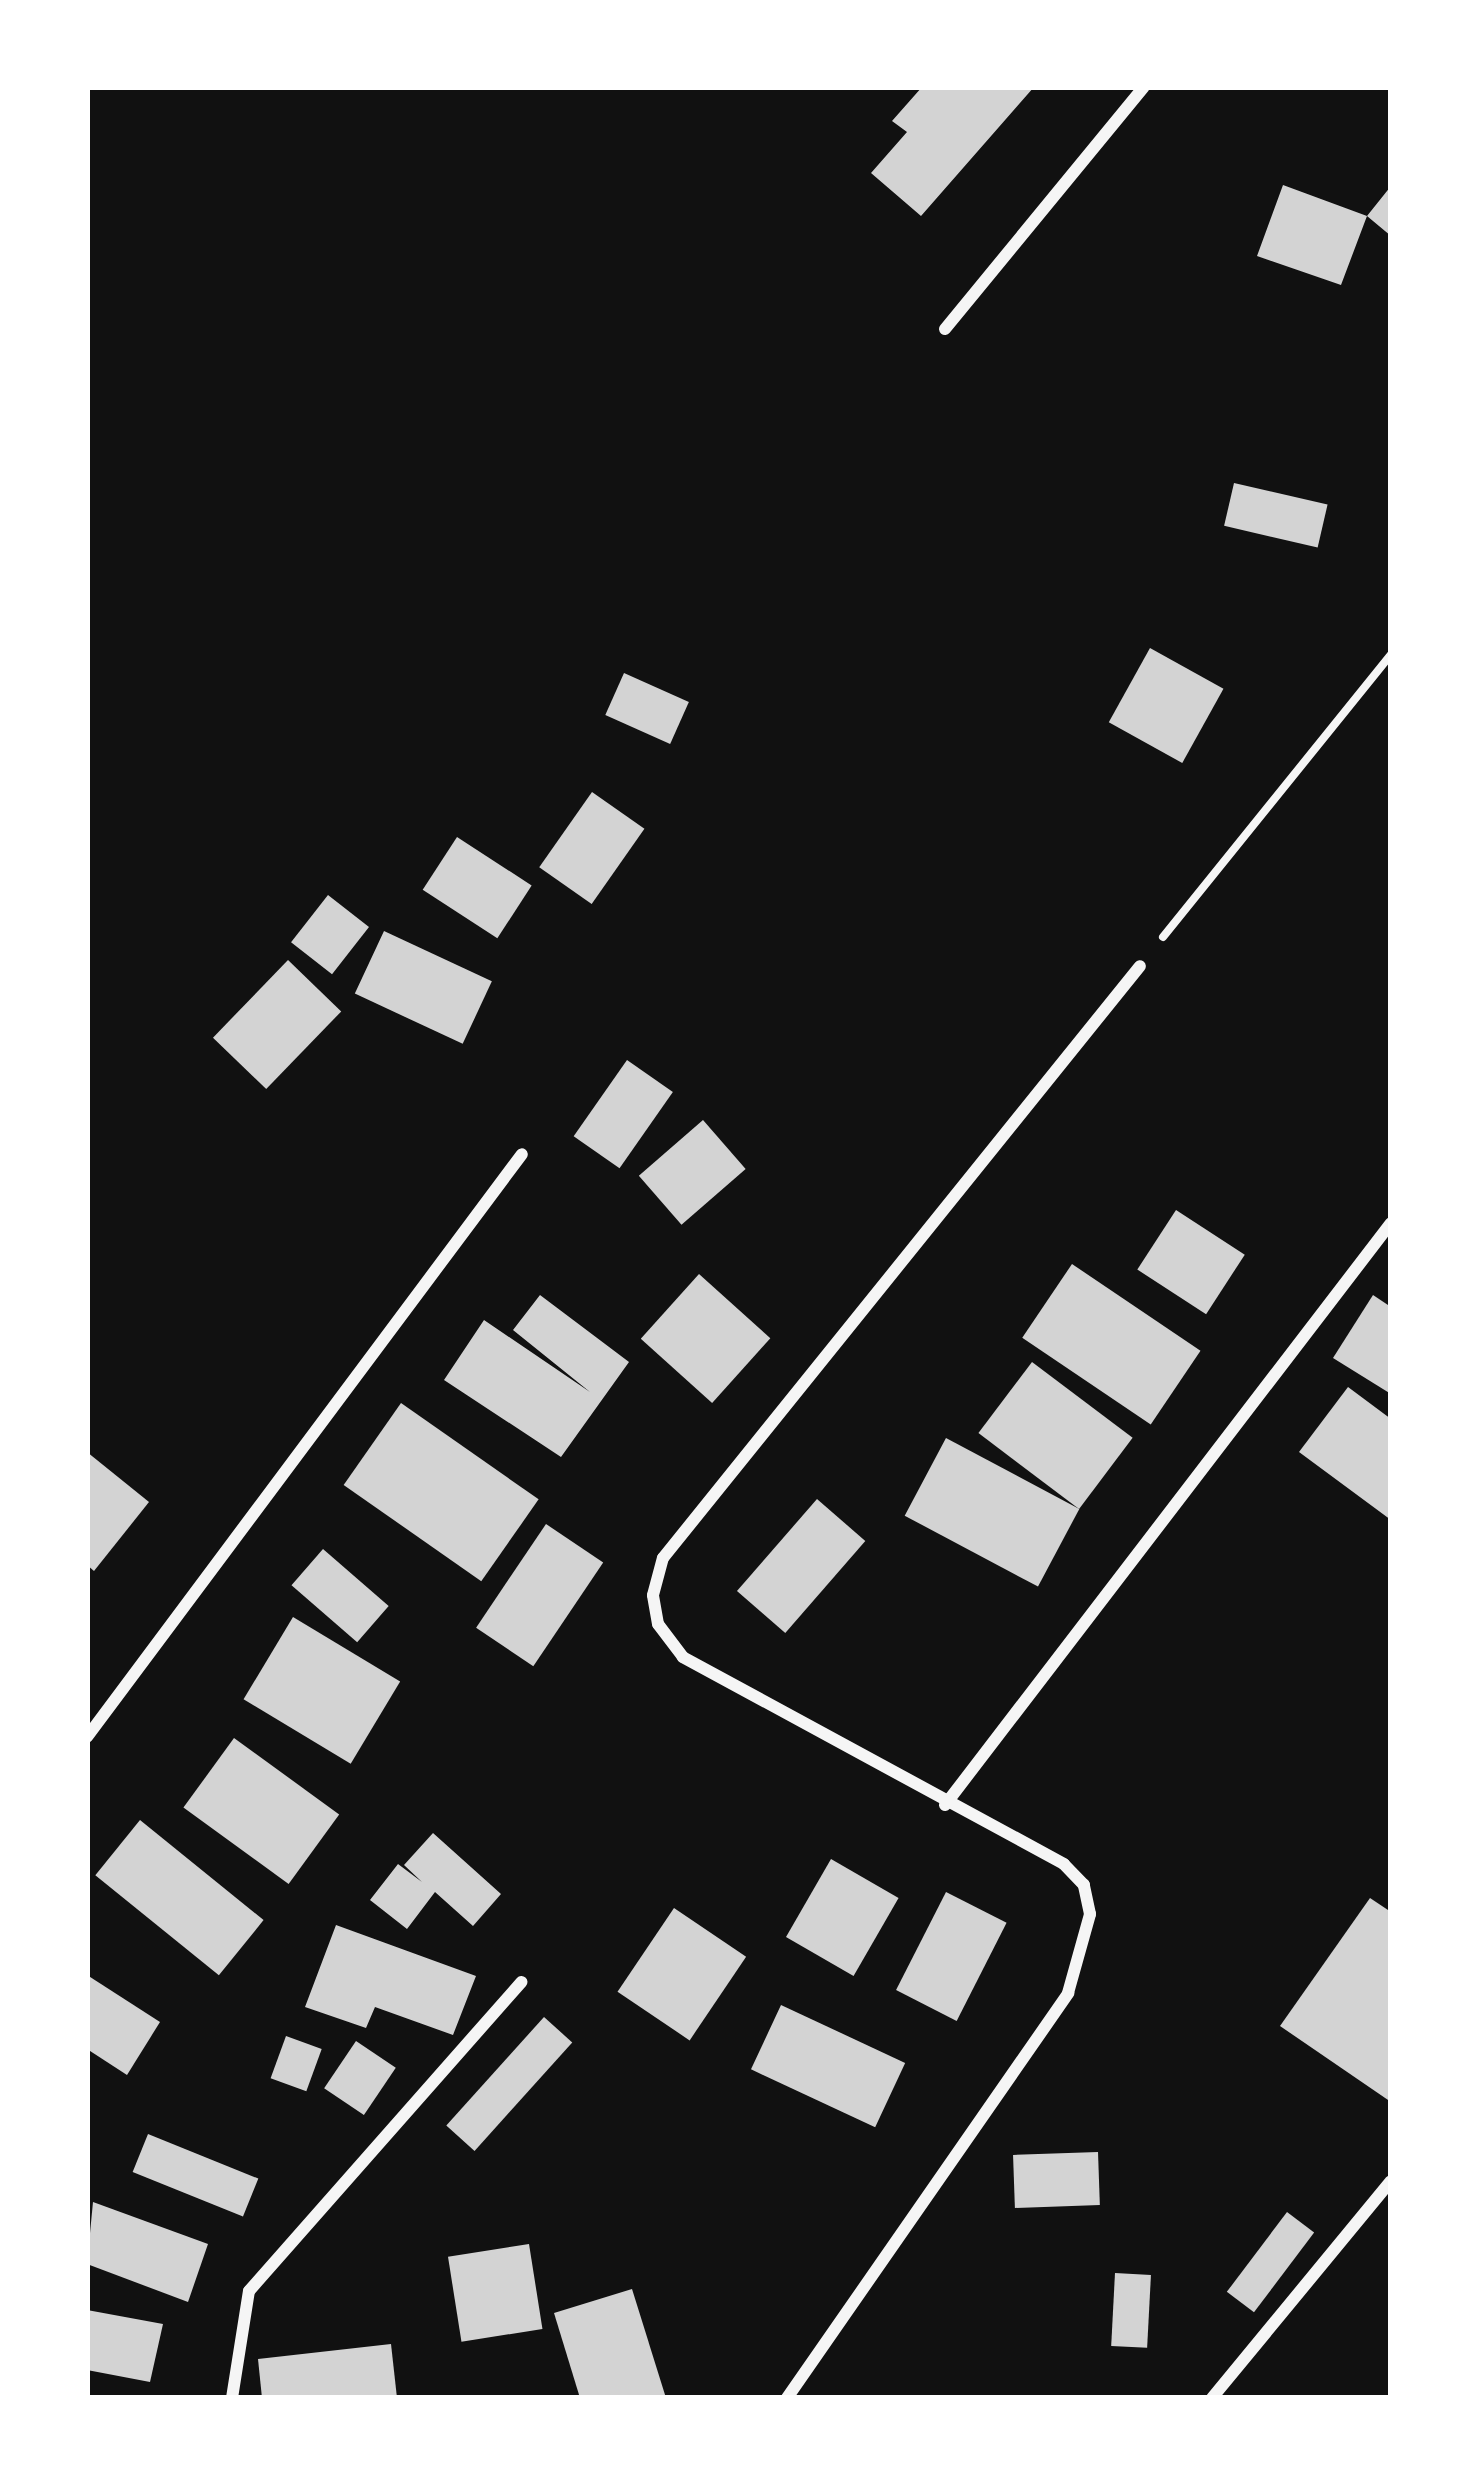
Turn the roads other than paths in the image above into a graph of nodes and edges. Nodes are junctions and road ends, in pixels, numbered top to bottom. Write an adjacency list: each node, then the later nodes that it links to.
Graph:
1 (1144, 87): 2 (street)
2 (945, 329)
3 (1140, 966): 7 (street)
4 (522, 1154): 6 (street)
5 (1391, 1223): 7 (street)
6 (87, 1737)
7 (945, 1804): 11 (street)
8 (521, 1982): 10 (street)
9 (1391, 2181): 12 (street)
10 (232, 2398)
11 (787, 2398)
12 (1212, 2398)

